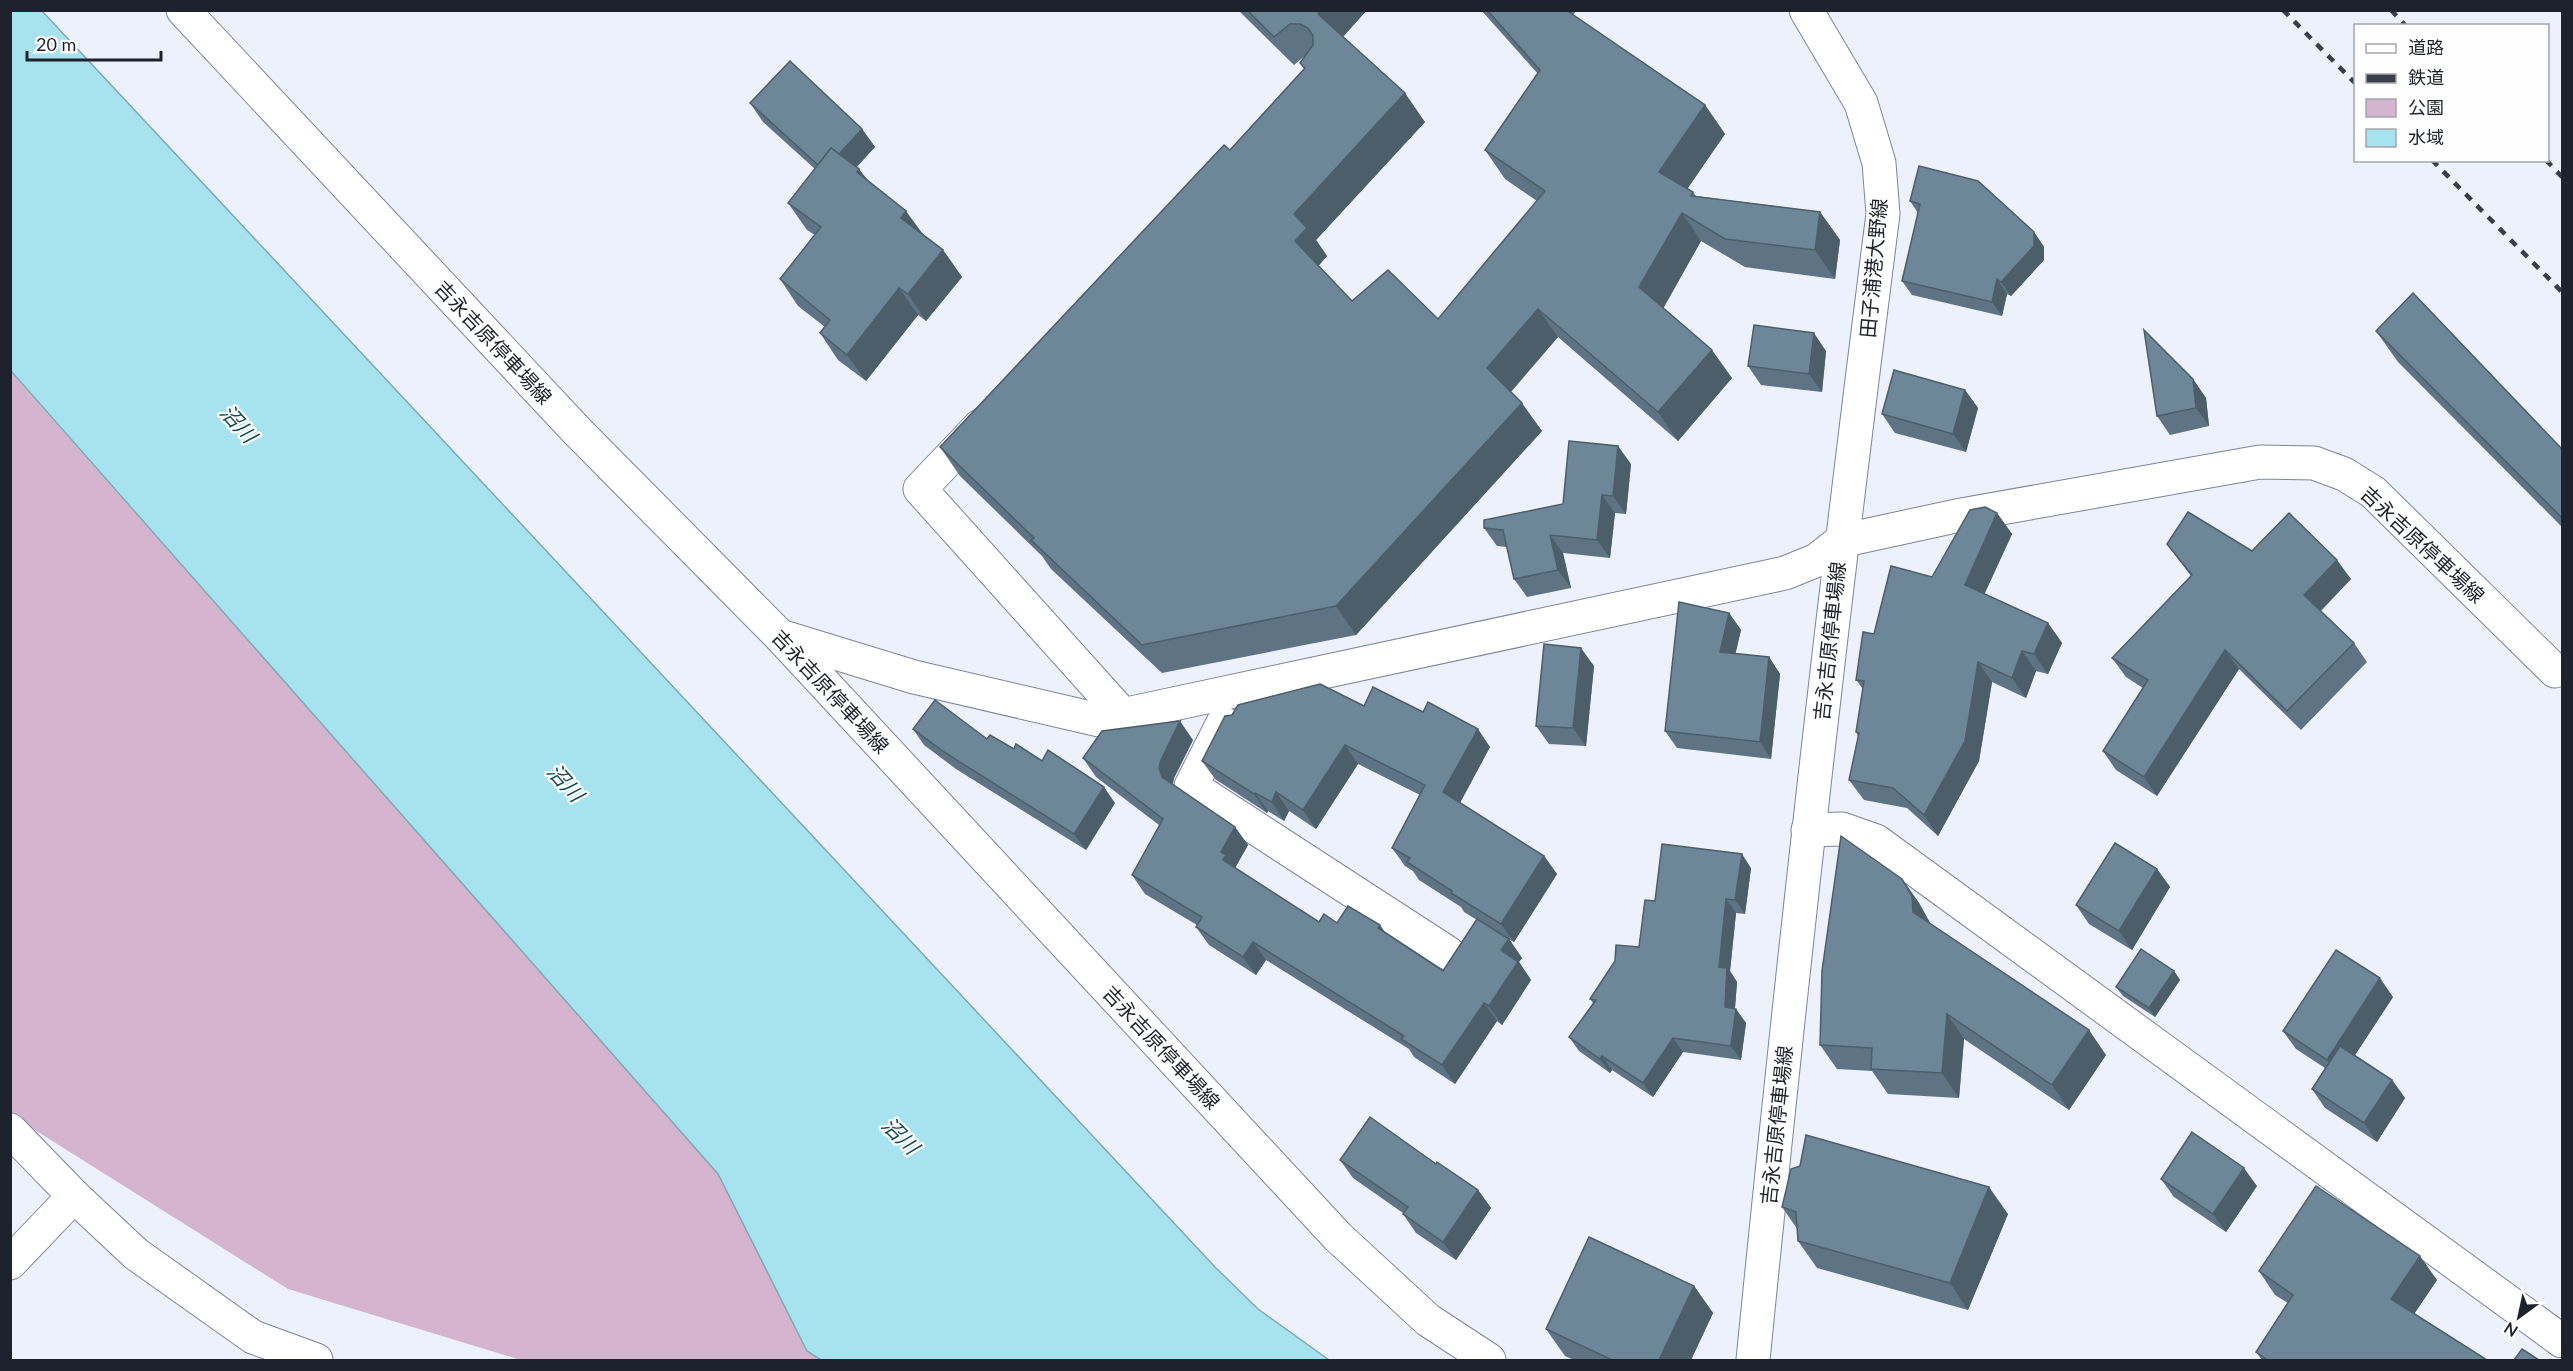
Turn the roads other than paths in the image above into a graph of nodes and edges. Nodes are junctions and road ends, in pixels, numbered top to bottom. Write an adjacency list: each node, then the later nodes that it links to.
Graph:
1 (183, 10): 5 (main road, 吉永吉原停車場線)
2 (1806, 10): 4 (main road, 田子浦港大野線)
3 (1000, 404): 8 (main road)
4 (1841, 541): 6 (main road, 吉永吉原停車場線); 7 (main road); 9 (main road, 吉永吉原停車場線)
5 (780, 636): 8 (main road); 16 (main road, 吉永吉原停車場線)
6 (2559, 674)
7 (1239, 691): 8 (main road); 10 (main road)
8 (1123, 716)
9 (1808, 830): 14 (main road); 17 (main road, 吉永吉原停車場線)
10 (1448, 953)
11 (10, 1130): 12 (main road)
12 (74, 1196): 13 (main road); 15 (main road)
13 (10, 1263)
14 (2562, 1341)
15 (316, 1360)
16 (1489, 1360)
17 (1753, 1360)

